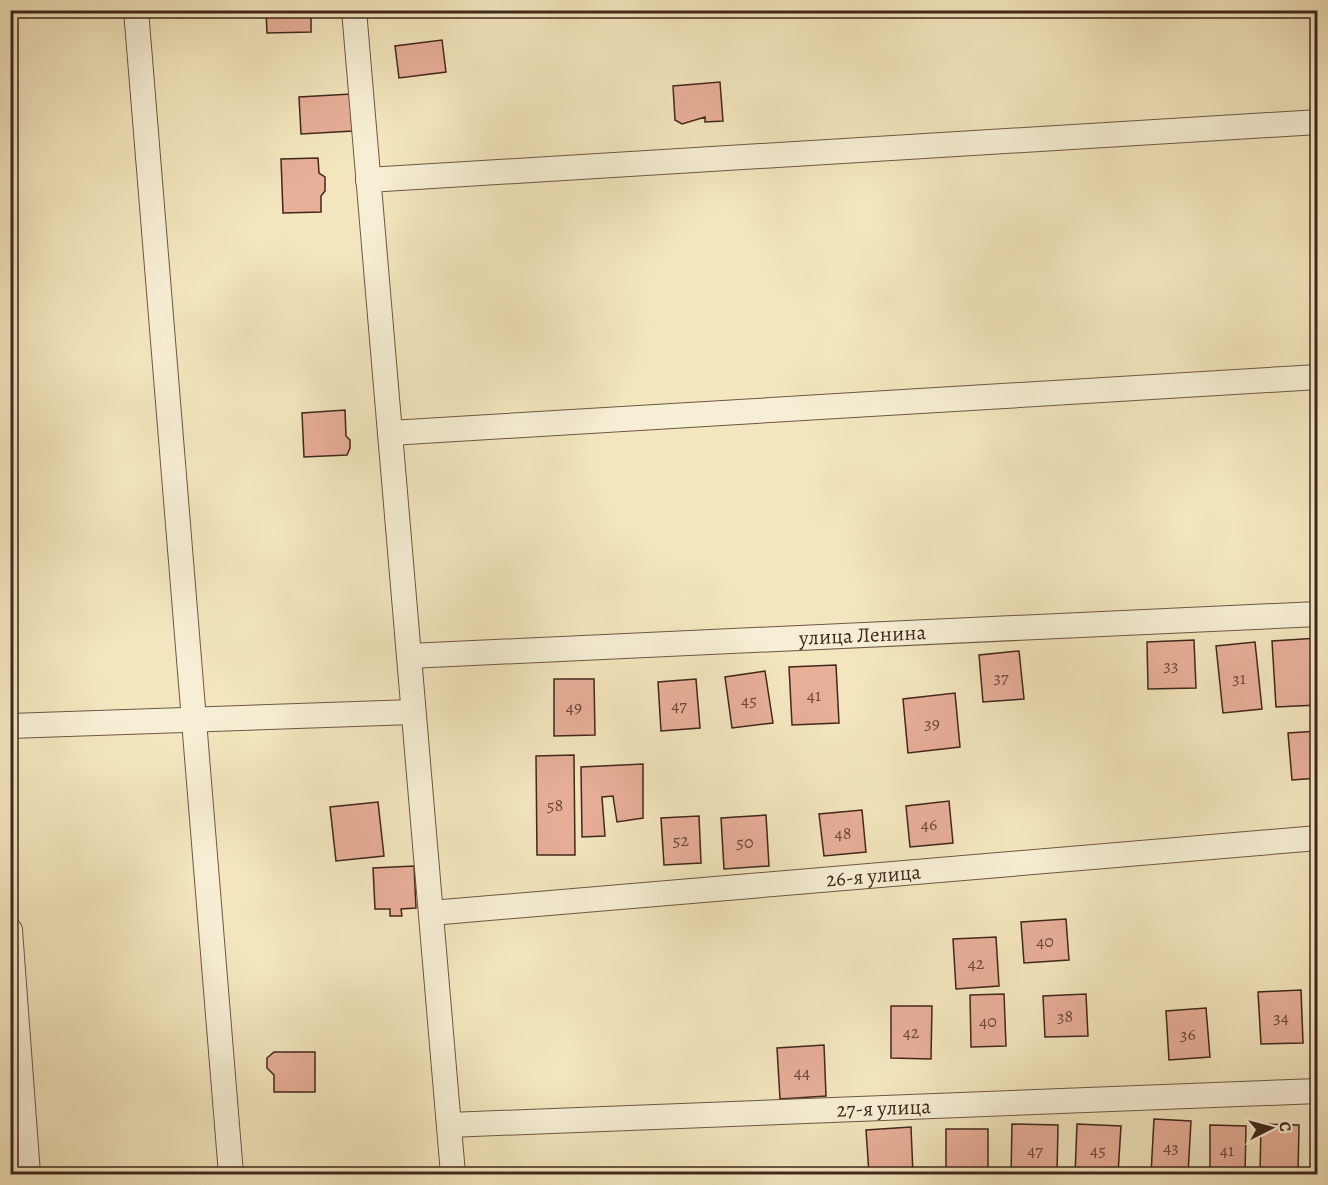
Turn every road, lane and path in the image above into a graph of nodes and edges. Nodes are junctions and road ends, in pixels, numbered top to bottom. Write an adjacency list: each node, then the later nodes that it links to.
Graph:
1 (136, 10): 10 (street)
2 (354, 10): 4 (street)
3 (1317, 122): 4 (street)
4 (368, 180): 6 (street)
5 (1317, 377): 6 (street)
6 (390, 434): 8 (street)
7 (1317, 614): 8 (street, улица Ленина)
8 (409, 656): 9 (street)
9 (413, 712): 10 (street); 13 (street)
10 (194, 720): 11 (street); 18 (street)
11 (10, 726)
12 (1317, 838): 13 (street, 26-я улица)
13 (431, 913): 16 (street)
14 (10, 930): 17 (street)
15 (1317, 1091): 16 (street, 27-я улица)
16 (449, 1125): 19 (street)
17 (28, 1174)
18 (231, 1174)
19 (453, 1174)

